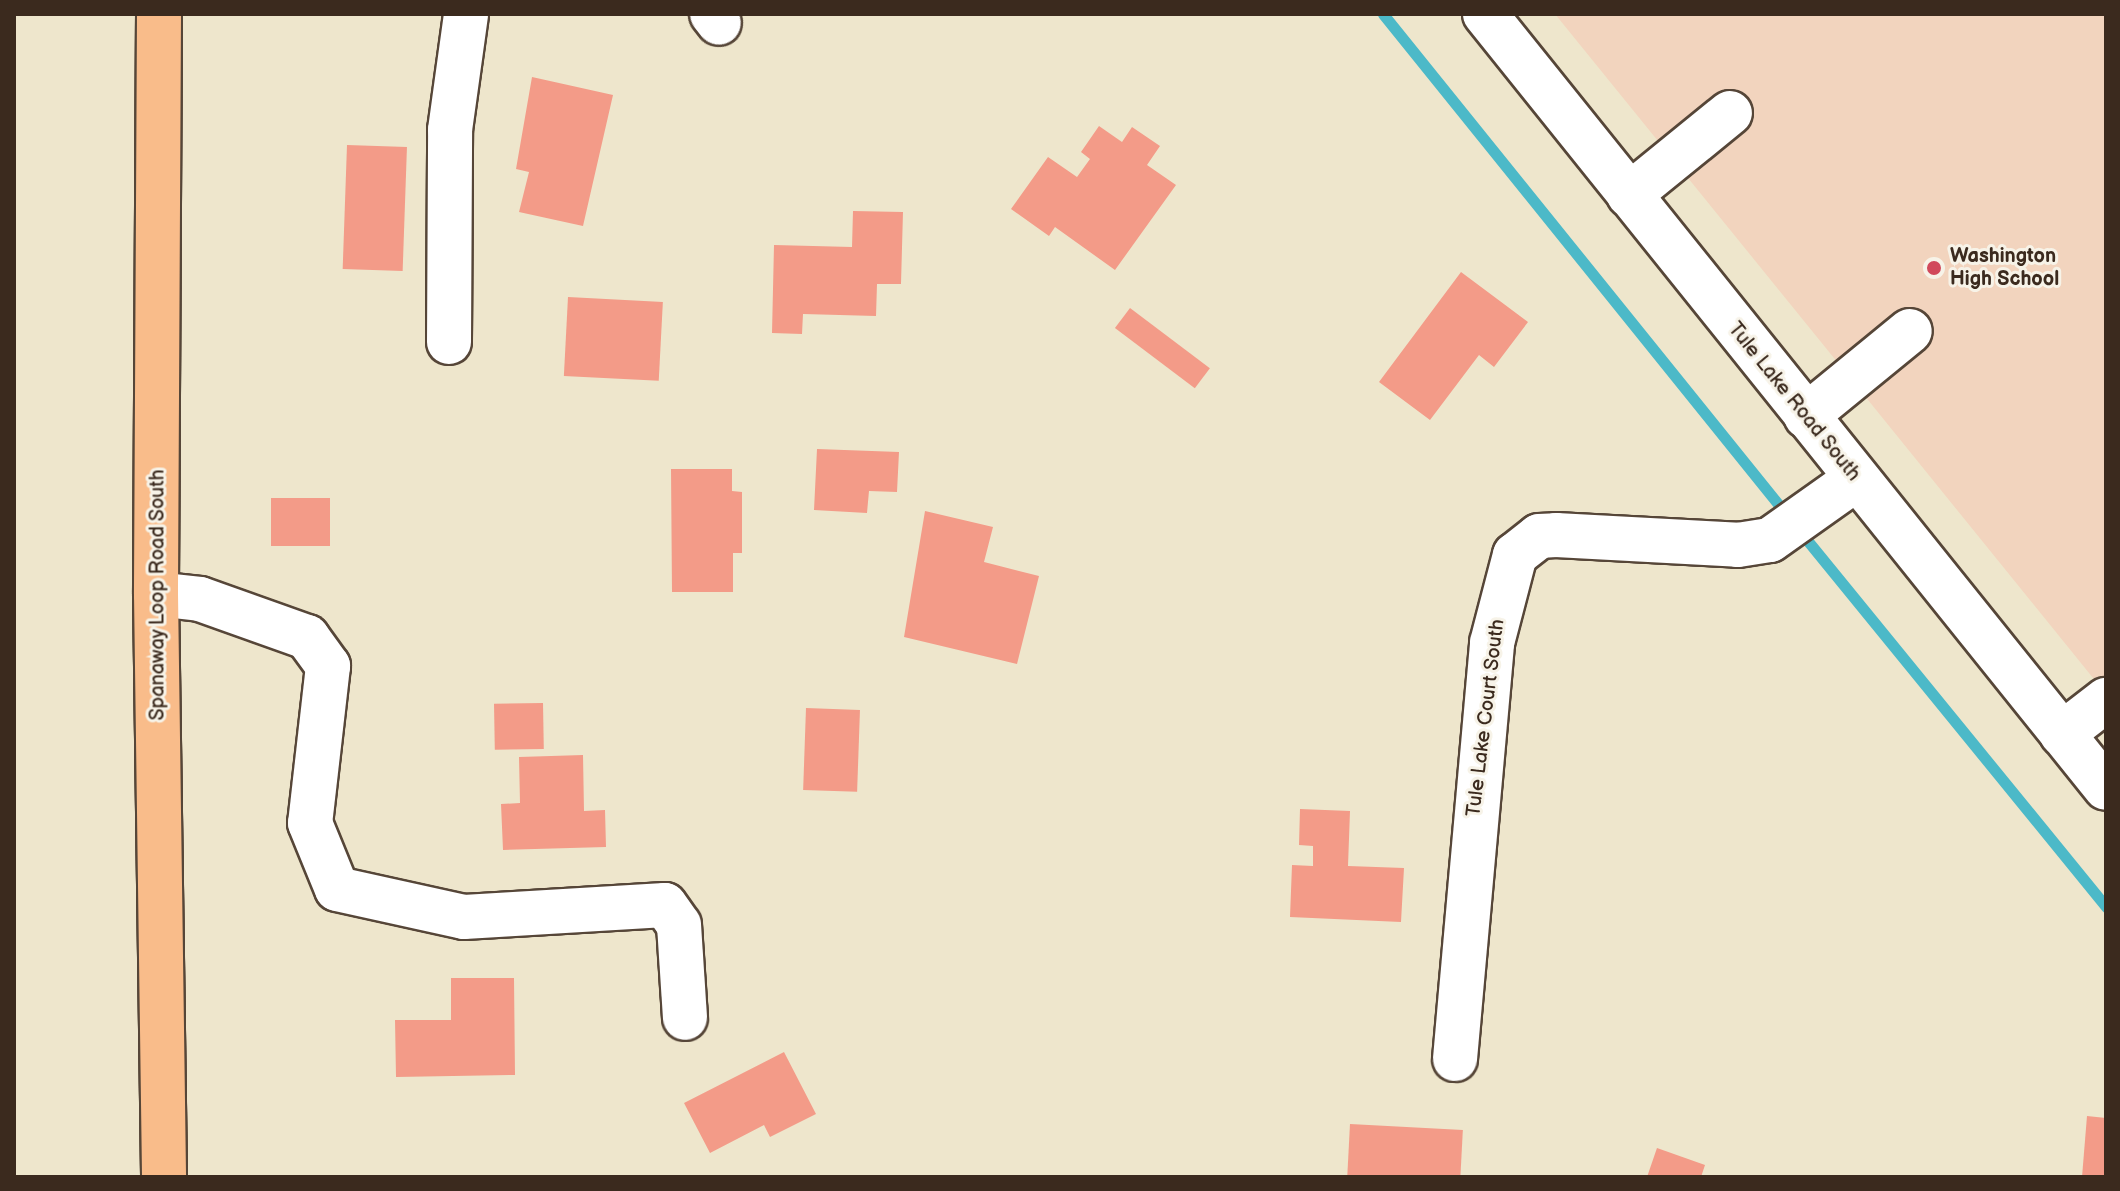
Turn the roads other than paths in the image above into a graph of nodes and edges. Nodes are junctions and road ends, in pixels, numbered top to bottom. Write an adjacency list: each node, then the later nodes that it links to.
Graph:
1 (159, 14): 10 (main road, Spanaway Loop Road South)
2 (466, 14): 7 (street)
3 (1485, 14): 5 (street, Tule Lake Road South)
4 (1730, 113): 5 (street)
5 (1629, 195): 8 (street, Tule Lake Road South)
6 (1910, 331): 8 (street)
7 (449, 342)
8 (1806, 416): 9 (street, Tule Lake Road South)
9 (1856, 479): 12 (street, Tule Lake Road South); 15 (street, Tule Lake Court South)
10 (156, 594): 14 (street); 16 (main road, Spanaway Loop Road South)
11 (2106, 700): 12 (street)
12 (2062, 734): 13 (street, Tule Lake Road South)
13 (2106, 788)
14 (685, 1018)
15 (1455, 1059)
16 (164, 1177)

